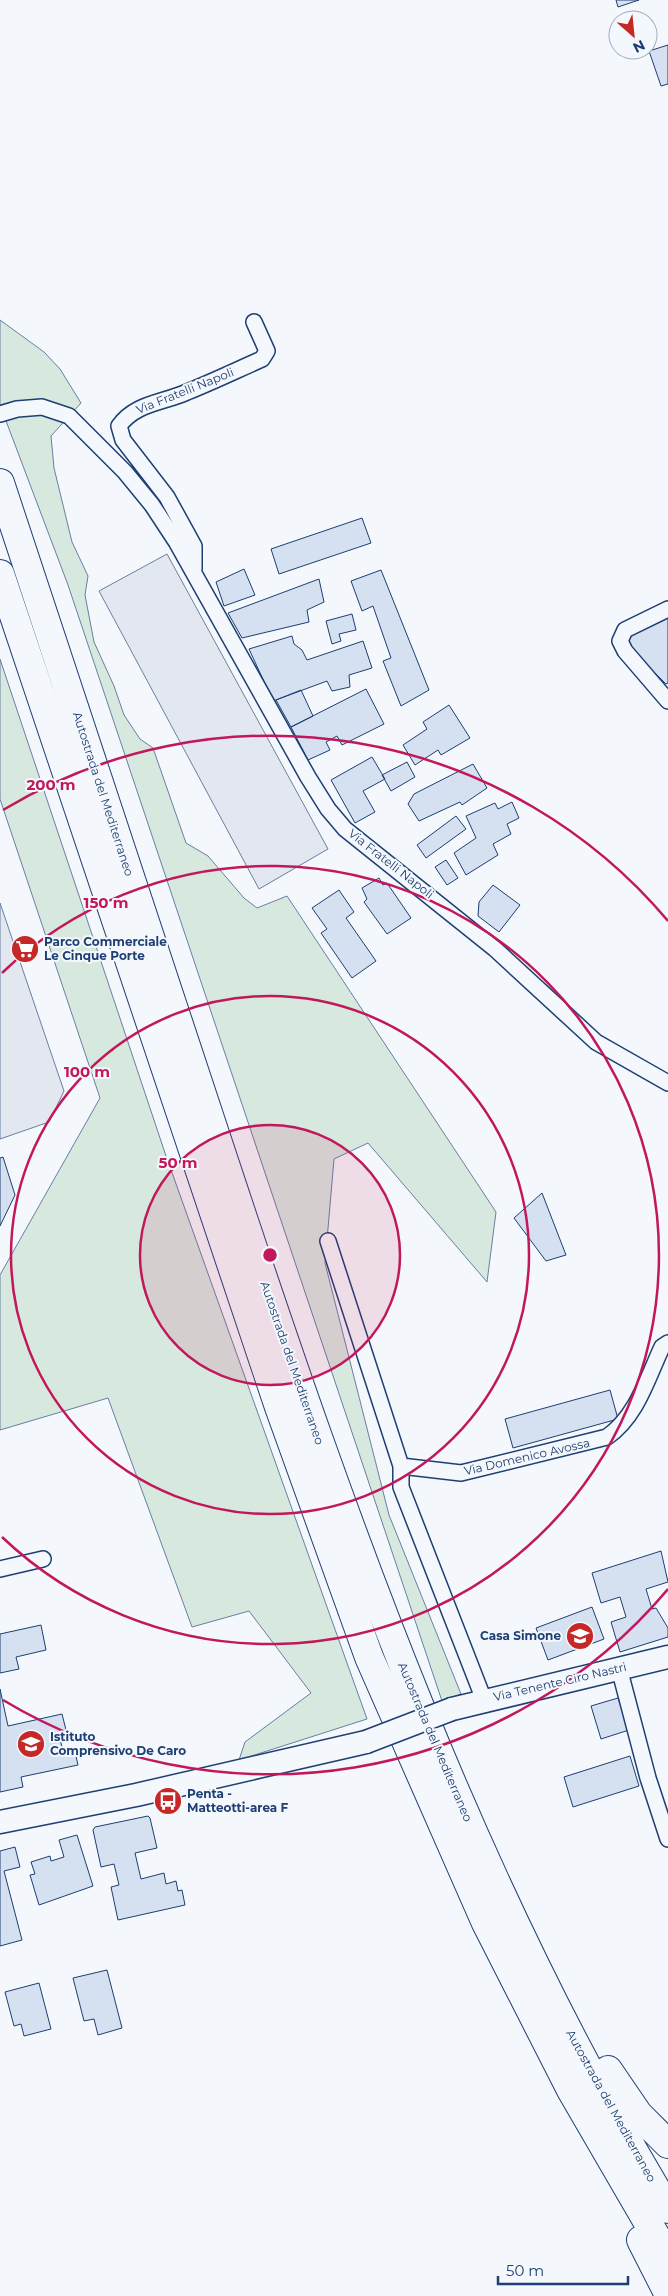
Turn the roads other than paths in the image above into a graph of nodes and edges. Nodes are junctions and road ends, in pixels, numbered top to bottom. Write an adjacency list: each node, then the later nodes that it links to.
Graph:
1 (254, 322): 4 (street, Via Fratelli Napoli)
2 (0, 414): 4 (street, Via Fratelli Napoli)
3 (0, 483): 16 (highway, Autostrada del Mediterraneo)
4 (194, 573): 10 (street, Via Fratelli Napoli)
5 (0, 574): 9 (highway, Autostrada del Mediterraneo)
6 (0, 607): 9 (highway)
7 (668, 609): 8 (street)
8 (668, 700)
9 (87, 836): 22 (highway, Autostrada del Mediterraneo)
10 (668, 1083)
11 (328, 1241): 13 (street)
12 (668, 1343): 13 (street, Via Domenico Avossa)
13 (401, 1466): 19 (street)
14 (43, 1559): 15 (street)
15 (0, 1569)
16 (396, 1653): 23 (highway); 24 (highway, Autostrada del Mediterraneo)
17 (668, 1657): 18 (street, Via Tenente Ciro Nastri)
18 (619, 1668): 19 (street, Via Tenente Ciro Nastri); 21 (street)
19 (484, 1700): 20 (street, Via Tenente Ciro Nastri, bridge)
20 (0, 1822)
21 (668, 1839)
22 (571, 2090): 25 (highway, Autostrada del Mediterraneo); 26 (highway)
23 (668, 2144)
24 (668, 2209)
25 (668, 2257)
26 (668, 2293)

